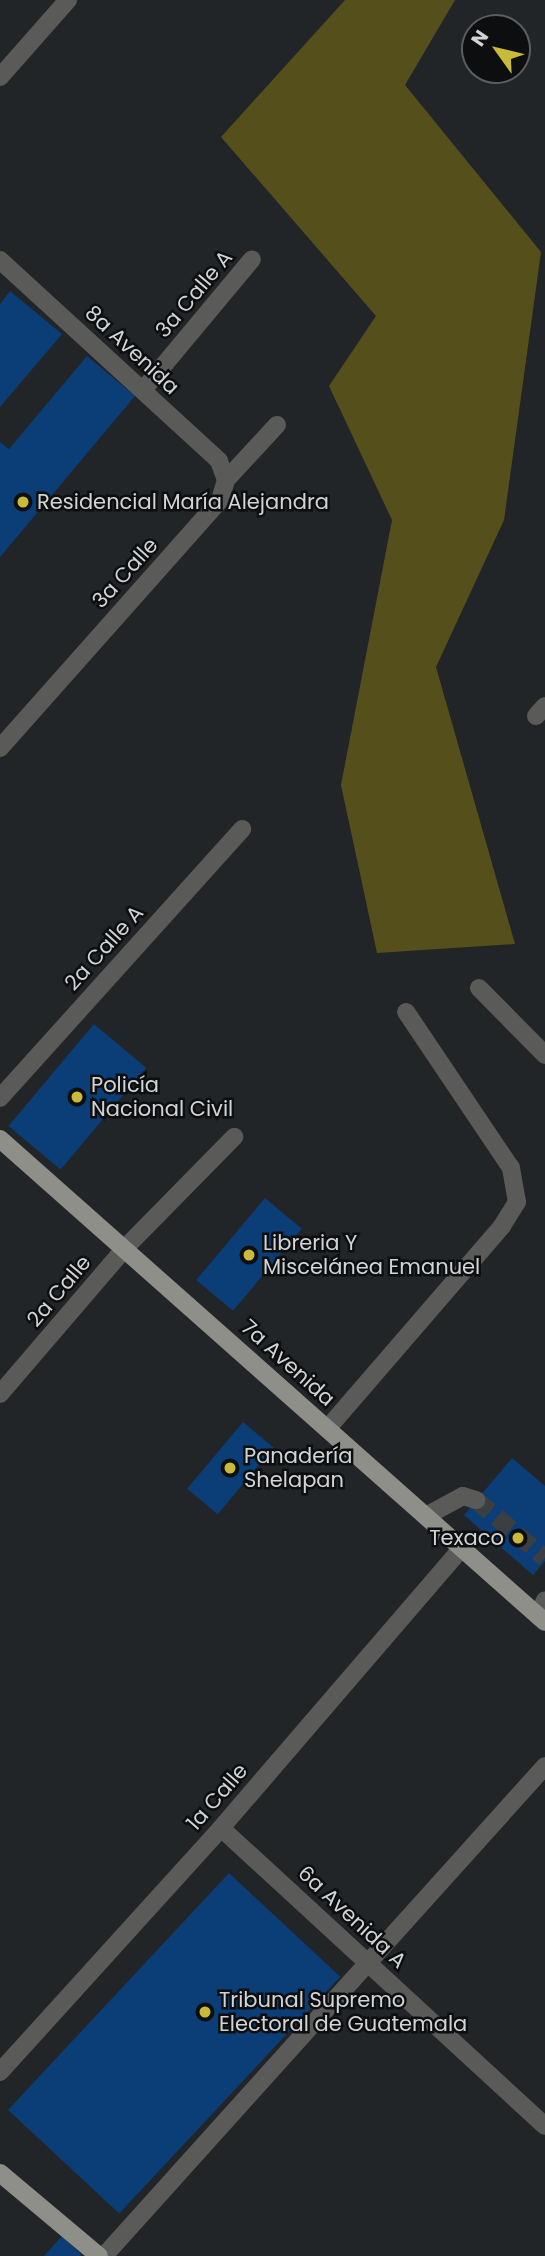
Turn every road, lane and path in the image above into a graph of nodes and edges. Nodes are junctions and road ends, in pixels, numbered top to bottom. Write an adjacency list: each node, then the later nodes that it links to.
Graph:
1 (68, 0): 2 (street)
2 (0, 77)
3 (0, 260): 5 (street, 8a Avenida)
4 (252, 260): 5 (street, 3a Calle A)
5 (143, 390): 7 (street, 8a Avenida)
6 (277, 425): 7 (street, 3a Calle)
7 (226, 480): 8 (street, 3a Calle)
8 (0, 748)
9 (242, 829): 13 (street, 2a Calle A)
10 (479, 988): 12 (street)
11 (406, 1012): 18 (street)
12 (545, 1055)
13 (0, 1098)
14 (234, 1137): 16 (street, 2a Calle)
15 (0, 1139): 16 (main road, 7a Avenida)
16 (125, 1248): 17 (street, 2a Calle); 18 (main road, 7a Avenida)
17 (0, 1394)
18 (327, 1429): 20 (main road, 7a Avenida)
19 (476, 1500): 20 (street)
20 (426, 1516): 21 (main road, 7a Avenida)
21 (462, 1548): 22 (main road, 7a Avenida); 24 (street, 1a Calle)
22 (542, 1613)
23 (545, 1766): 25 (street)
24 (221, 1828): 25 (street, 6a Avenida A); 26 (street, 1a Calle)
25 (369, 1964): 27 (street, 6a Avenida A); 29 (street)
26 (0, 2072)
27 (545, 2126)
28 (0, 2173): 29 (main road)
29 (101, 2256)

